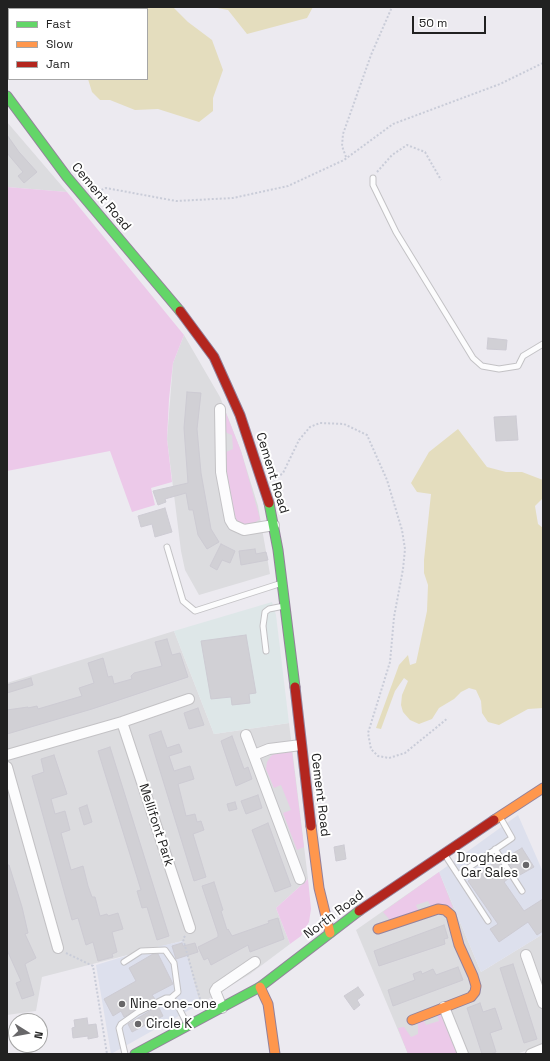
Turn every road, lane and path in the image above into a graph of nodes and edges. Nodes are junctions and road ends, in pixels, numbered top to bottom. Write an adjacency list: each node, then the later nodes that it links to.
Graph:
1 (392, 7): 4 (path)
2 (543, 63): 4 (path)
3 (7, 96): 7 (street, Cement Road)
4 (346, 158): 7 (path)
5 (373, 178): 6 (path); 8 (lane)
6 (441, 180)
7 (83, 196): 10 (street, Cement Road)
8 (543, 344)
9 (220, 409): 11 (street)
10 (264, 486): 11 (street, Cement Road); 17 (path)
11 (274, 525): 13 (street, Cement Road)
12 (167, 547): 13 (lane)
13 (282, 583): 14 (street, Cement Road)
14 (286, 606): 15 (lane); 20 (street, Cement Road)
15 (266, 651)
16 (189, 698): 18 (street)
17 (448, 718)
18 (122, 722): 21 (street); 32 (street, Mellifont Park)
19 (246, 735): 22 (street)
20 (301, 744): 22 (street); 34 (street, Cement Road)
21 (7, 755)
22 (254, 755): 29 (street)
23 (7, 767): 35 (street)
24 (543, 788): 25 (street, North Road)
25 (499, 816): 26 (lane); 27 (street, North Road)
26 (495, 849): 28 (lane); 30 (lane)
27 (444, 854): 28 (lane); 34 (street, North Road)
28 (458, 875): 31 (lane)
29 (300, 880)
30 (522, 891)
31 (488, 921)
32 (190, 928): 44 (path)
33 (378, 929): 42 (street)
34 (330, 933): 39 (street, North Road)
35 (58, 948): 48 (path)
36 (526, 955): 41 (street)
37 (124, 962): 40 (lane)
38 (255, 962): 43 (street)
39 (260, 987): 43 (street, North Road); 51 (street)
40 (171, 998): 46 (lane); 49 (lane)
41 (543, 1003)
42 (444, 1007): 45 (street); 52 (street)
43 (222, 1008): 44 (street, North Road)
44 (205, 1017): 46 (street, North Road)
45 (412, 1020)
46 (188, 1026): 50 (street, North Road)
47 (543, 1049): 53 (street)
48 (107, 1054)
49 (125, 1054)
50 (135, 1054)
51 (275, 1054)
52 (463, 1054)
53 (531, 1054)

